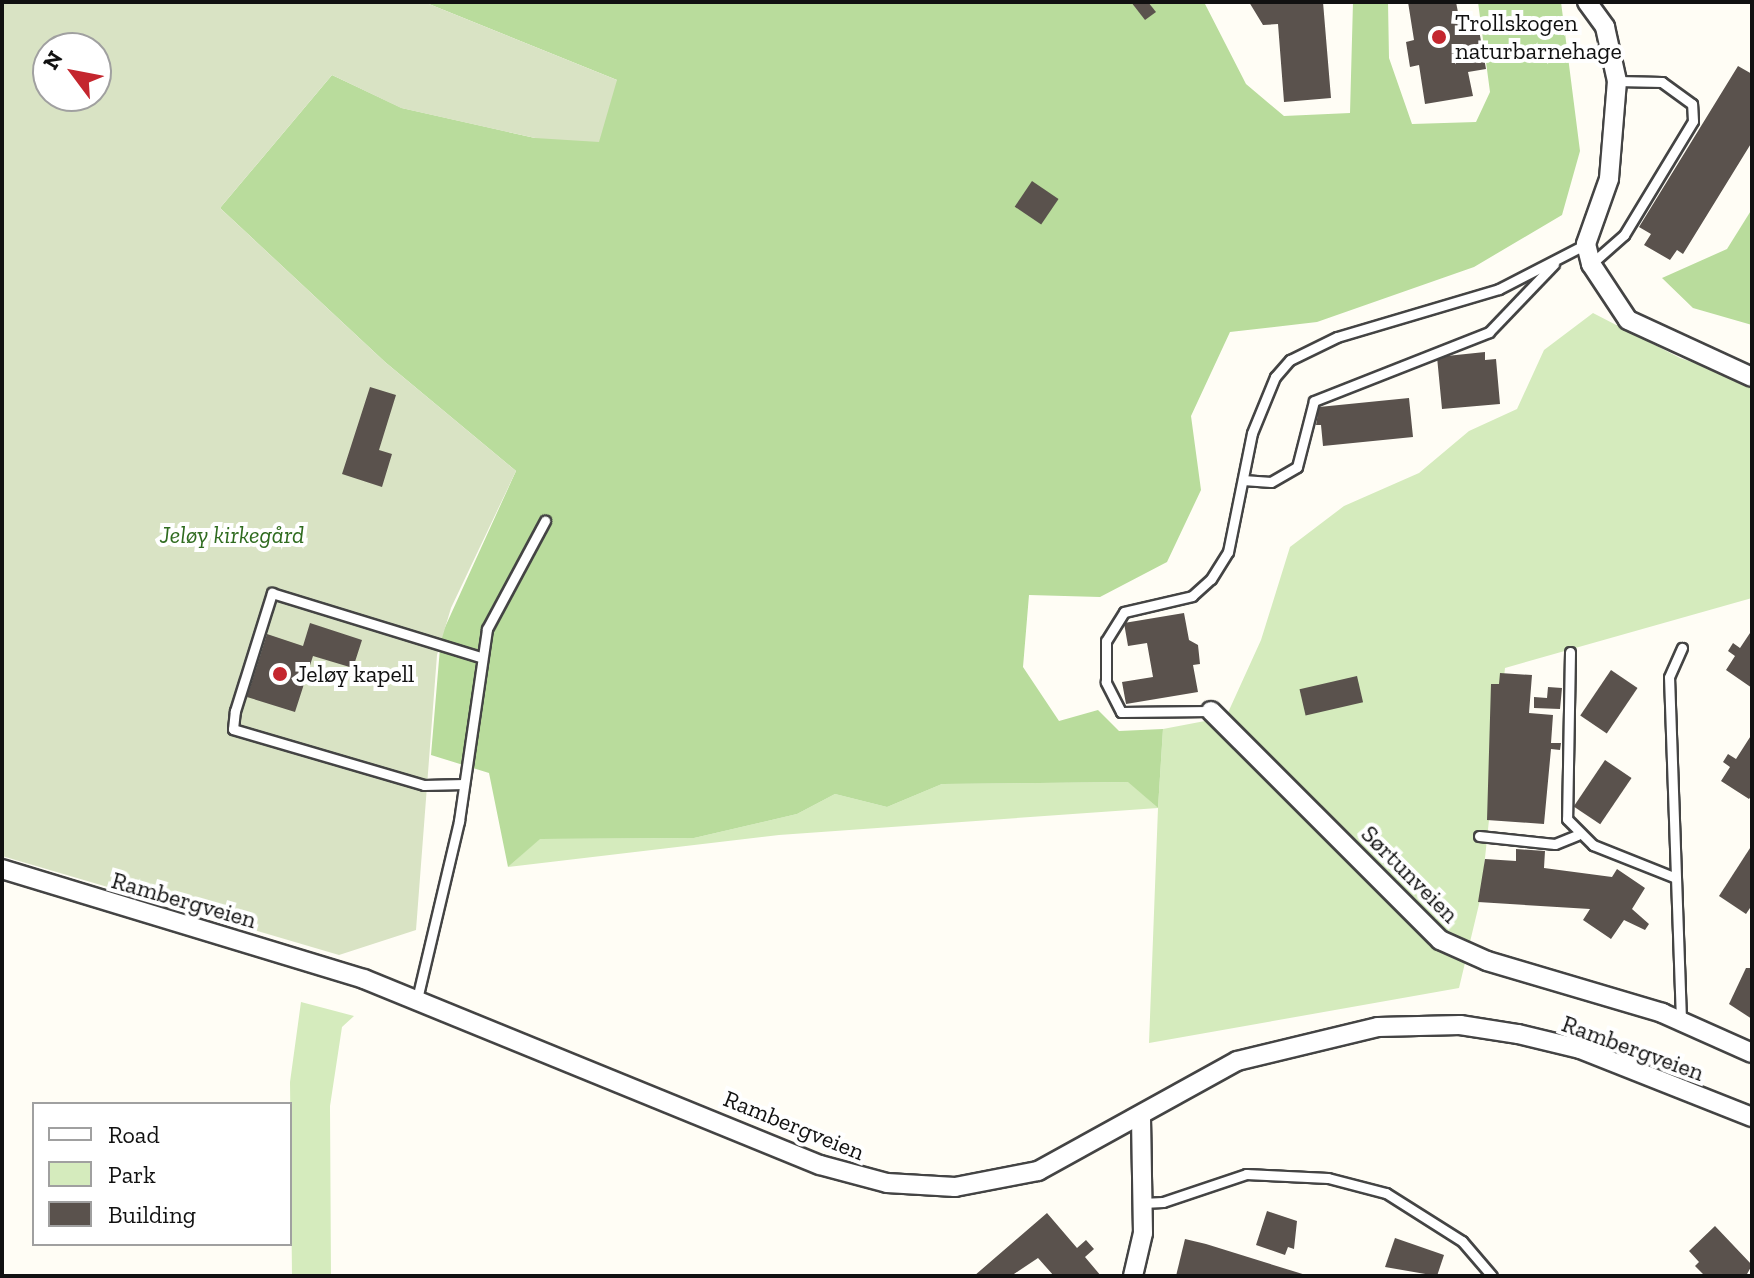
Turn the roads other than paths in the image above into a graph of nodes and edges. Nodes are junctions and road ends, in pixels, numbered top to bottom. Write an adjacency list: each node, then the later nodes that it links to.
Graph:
1 (1587, 2): 2 (street)
2 (1617, 81): 3 (street); 5 (lane)
3 (1586, 244): 4 (lane); 5 (street)
4 (1554, 264): 7 (lane); 7 (lane)
5 (1591, 264): 6 (street)
6 (1752, 377)
7 (1243, 480): 12 (lane)
8 (545, 521): 11 (lane)
9 (1682, 648): 17 (lane)
10 (1570, 652): 14 (lane)
11 (480, 657): 13 (lane); 13 (lane)
12 (1211, 711): 19 (street, Sørtunveien)
13 (464, 784): 18 (lane)
14 (1577, 835): 15 (lane); 17 (lane)
15 (1479, 836)
16 (2, 869): 18 (street, Rambergveien)
17 (1676, 878): 19 (lane)
18 (417, 999): 21 (street, Rambergveien)
19 (1681, 1020): 20 (street, Sørtunveien)
20 (1752, 1053)
21 (1141, 1115): 22 (street, Rambergveien); 23 (street)
22 (1752, 1117)
23 (1141, 1203): 24 (street); 25 (lane)
24 (1133, 1276)
25 (1492, 1276)

